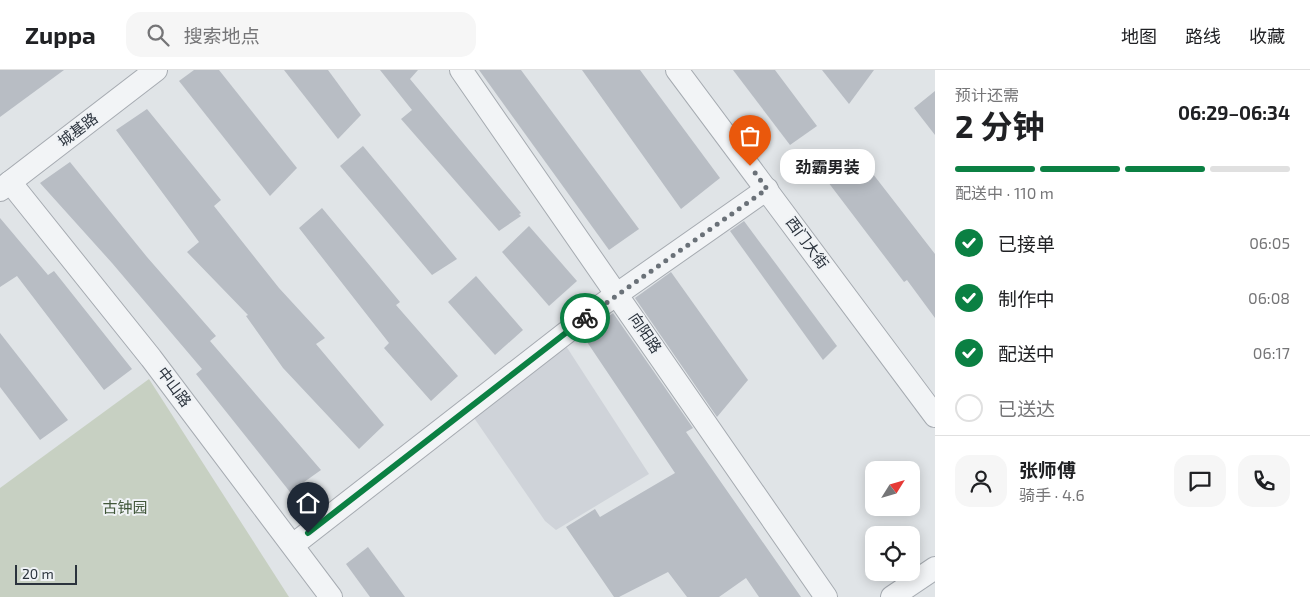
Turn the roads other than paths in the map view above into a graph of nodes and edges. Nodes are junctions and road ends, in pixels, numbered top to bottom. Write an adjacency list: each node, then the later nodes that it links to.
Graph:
1 (156, 70): 4 (street, 城基路)
2 (461, 70): 6 (street, 向阳路)
3 (677, 70): 5 (street, 西门大街)
4 (5, 186): 8 (street, 中山路)
5 (767, 189): 6 (street); 7 (street, 西门大街)
6 (618, 294): 8 (street); 11 (street, 向阳路)
7 (935, 416)
8 (293, 545): 10 (street, 中山路)
9 (935, 568): 12 (street)
10 (331, 597)
11 (826, 597)
12 (892, 597)

